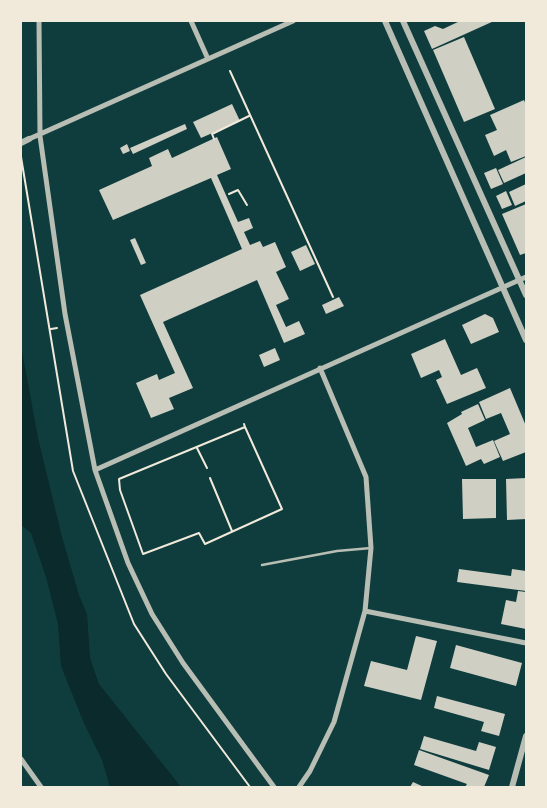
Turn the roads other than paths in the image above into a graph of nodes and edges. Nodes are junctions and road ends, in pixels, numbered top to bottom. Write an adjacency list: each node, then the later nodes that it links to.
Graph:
1 (39, 21): 7 (street)
2 (191, 21): 6 (street)
3 (294, 21): 6 (street)
4 (384, 21): 11 (street)
5 (403, 21): 10 (street)
6 (208, 59): 7 (street)
7 (40, 136): 8 (street); 15 (street)
8 (29, 139): 9 (street)
9 (21, 143)
10 (523, 279): 11 (street); 12 (street)
11 (503, 287): 13 (street); 14 (street)
12 (526, 295)
13 (526, 340)
14 (320, 368): 15 (street); 16 (street)
15 (95, 470): 23 (street)
16 (371, 548): 17 (lane); 18 (street)
17 (262, 565)
18 (365, 611): 19 (street); 24 (street)
19 (526, 643)
20 (526, 736): 25 (street)
21 (21, 759): 22 (street)
22 (41, 787)
23 (274, 787)
24 (299, 787)
25 (512, 787)

